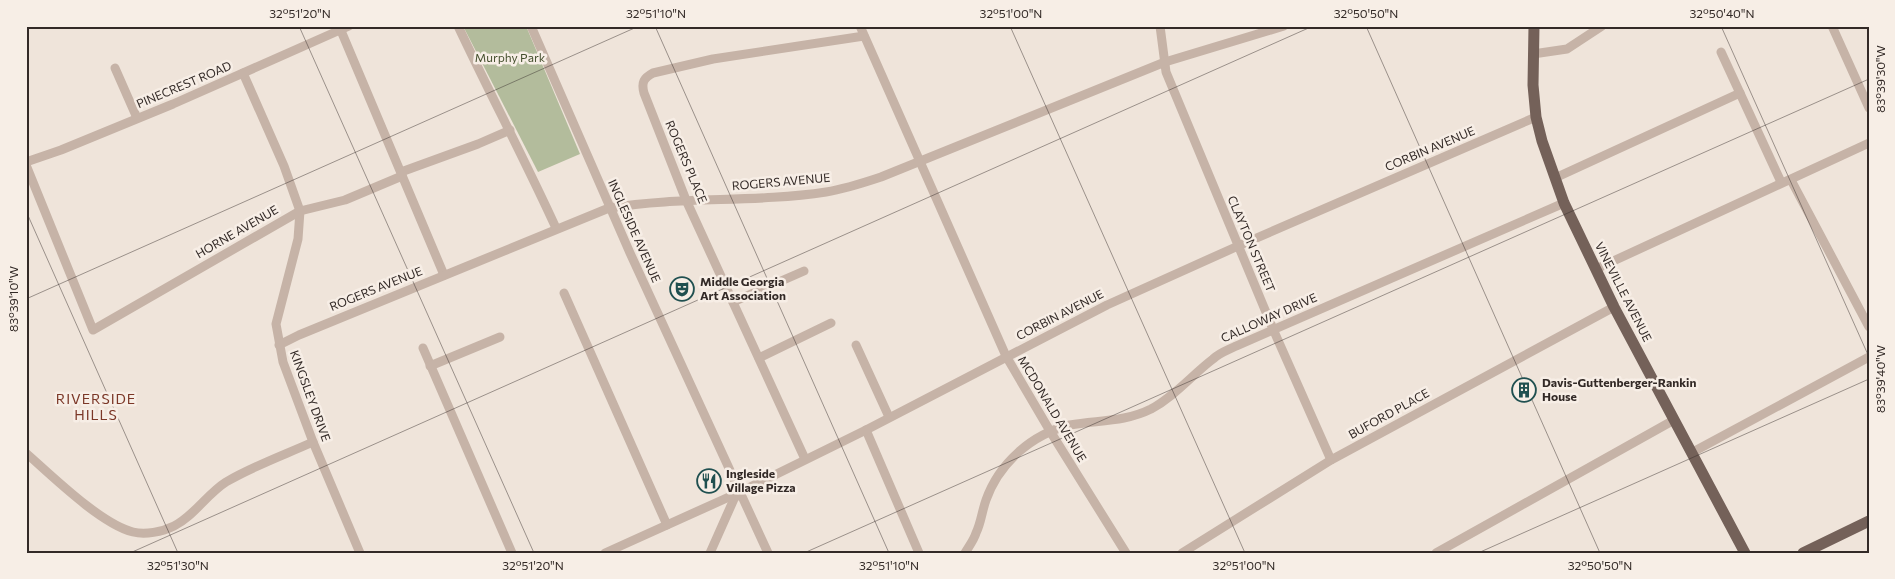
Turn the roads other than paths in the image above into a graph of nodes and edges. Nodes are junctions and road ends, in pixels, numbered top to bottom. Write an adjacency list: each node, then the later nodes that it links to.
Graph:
1 (458, 26): 20 (street)
2 (531, 26): 30 (street, INGLESIDE AVENUE)
3 (860, 26): 10 (street, MCDONALD AVENUE)
4 (1160, 26): 13 (street, CLAYTON STREET)
5 (1284, 26): 13 (street, ROGERS AVENUE)
6 (1534, 26): 12 (main road, VINEVILLE AVENUE)
7 (1602, 26): 12 (street)
8 (1832, 26): 17 (street)
9 (343, 27): 15 (street, PINECREST ROAD); 24 (street)
10 (864, 36): 22 (street, MCDONALD AVENUE); 28 (street, ROGERS PLACE)
11 (1720, 52): 16 (street)
12 (1534, 54): 18 (main road, VINEVILLE AVENUE)
13 (1165, 62): 22 (street, ROGERS AVENUE); 33 (street, CLAYTON STREET)
14 (115, 68): 19 (street)
15 (243, 73): 19 (street, PINECREST ROAD); 31 (street, KINGSLEY DRIVE)
16 (1740, 93): 25 (street); 27 (street)
17 (1869, 108)
18 (1536, 117): 25 (main road, VINEVILLE AVENUE); 33 (street, CORBIN AVENUE)
19 (137, 118): 23 (street, PINECREST ROAD)
20 (510, 130): 24 (street, HORNE AVENUE); 32 (street)
21 (1869, 143): 26 (street)
22 (920, 162): 28 (street, ROGERS AVENUE); 47 (street, MCDONALD AVENUE)
23 (26, 163): 31 (street, HORNE AVENUE)
24 (402, 174): 31 (street, HORNE AVENUE); 36 (street)
25 (1555, 178): 29 (main road, VINEVILLE AVENUE)
26 (1791, 180): 27 (street); 41 (street)
27 (1781, 182): 34 (street)
28 (686, 200): 30 (street, ROGERS AVENUE); 38 (street, ROGERS PLACE)
29 (1564, 203): 34 (main road, VINEVILLE AVENUE); 42 (street, CALLOWAY DRIVE)
30 (609, 208): 32 (street, ROGERS AVENUE); 60 (street, INGLESIDE AVENUE)
31 (300, 211): 44 (street, KINGSLEY DRIVE)
32 (556, 228): 36 (street, ROGERS AVENUE)
33 (1238, 246): 42 (street, CLAYTON STREET); 47 (street, CORBIN AVENUE)
34 (1596, 269): 39 (main road, VINEVILLE AVENUE)
35 (804, 271): 38 (street)
36 (444, 275): 44 (street, ROGERS AVENUE)
37 (564, 292): 62 (street)
38 (733, 302): 49 (street, ROGERS PLACE)
39 (1614, 307): 52 (main road, VINEVILLE AVENUE); 59 (street, BUFORD PLACE)
40 (831, 323): 49 (street)
41 (1869, 327)
42 (1273, 329): 54 (street, CALLOWAY DRIVE); 59 (street, CLAYTON STREET)
43 (500, 337): 50 (street)
44 (279, 345): 55 (street, KINGSLEY DRIVE)
45 (856, 346): 51 (street)
46 (423, 348): 50 (street)
47 (1006, 356): 51 (street, CORBIN AVENUE); 54 (street, MCDONALD AVENUE)
48 (1869, 357): 56 (street)
49 (759, 358): 58 (street, ROGERS PLACE)
50 (430, 366): 64 (street)
51 (890, 417): 53 (street, CORBIN AVENUE)
52 (1674, 420): 56 (main road, VINEVILLE AVENUE); 72 (street)
53 (866, 430): 58 (street, CORBIN AVENUE); 68 (street)
54 (1050, 431): 69 (street, CALLOWAY DRIVE); 70 (street, MCDONALD AVENUE)
55 (313, 442): 57 (street); 63 (street, KINGSLEY DRIVE)
56 (1690, 453): 73 (main road, VINEVILLE AVENUE)
57 (26, 454)
58 (805, 459): 60 (street, CORBIN AVENUE)
59 (1331, 460): 71 (street, BUFORD PLACE)
60 (740, 492): 62 (street, CORBIN AVENUE); 66 (street); 67 (street, INGLESIDE AVENUE)
61 (1869, 521): 74 (main road)
62 (667, 525): 65 (street, CORBIN AVENUE)
63 (360, 553)
64 (512, 553)
65 (605, 553)
66 (710, 553)
67 (768, 553)
68 (919, 553)
69 (965, 553)
70 (1126, 553)
71 (1182, 553)
72 (1436, 553)
73 (1745, 553)
74 (1803, 553)

